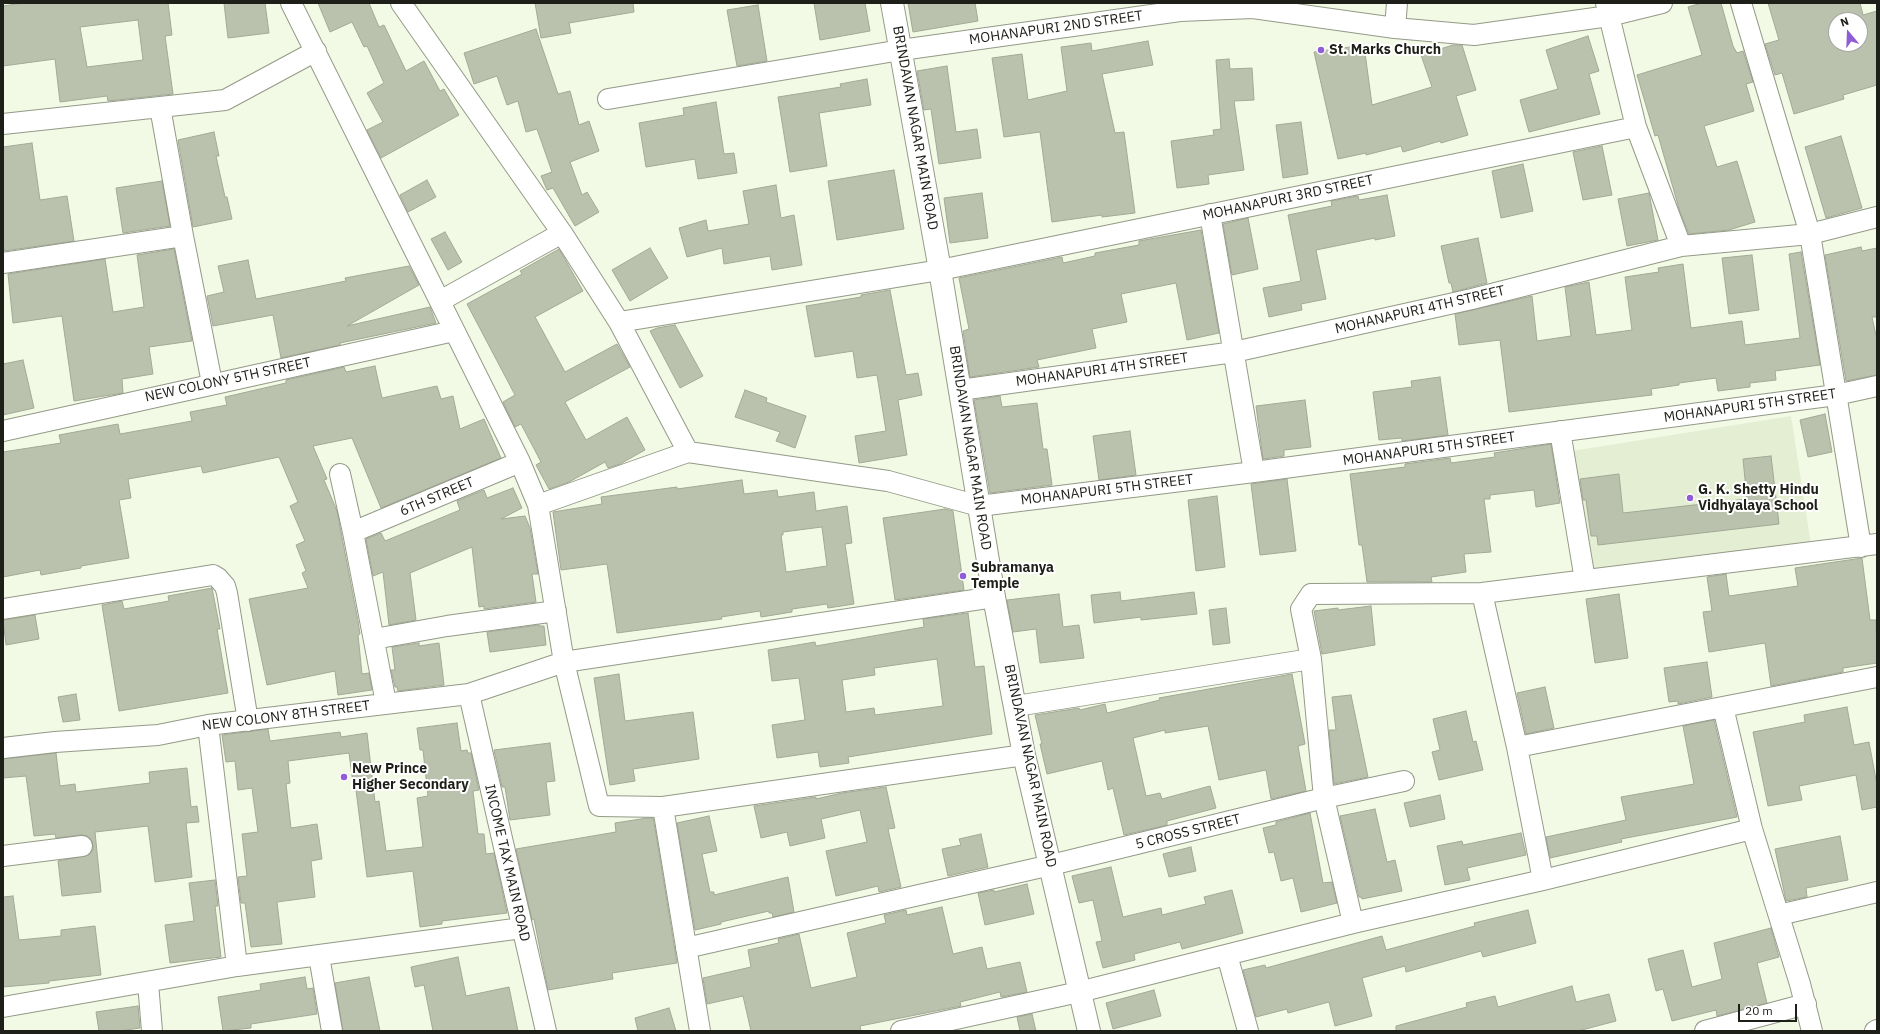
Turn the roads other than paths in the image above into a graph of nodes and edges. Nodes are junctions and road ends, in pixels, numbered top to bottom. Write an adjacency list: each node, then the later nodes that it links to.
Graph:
1 (291, 3): 9 (street)
2 (401, 3): 17 (street)
3 (892, 3): 10 (street, BRINDAVAN NAGAR MAIN ROAD)
4 (1397, 3): 8 (street)
5 (1662, 3): 7 (street, MOHANAPURI 2ND STREET)
6 (1741, 3): 18 (street)
7 (1608, 10): 8 (street, MOHANAPURI 2ND STREET); 14 (street)
8 (1395, 28): 10 (street, MOHANAPURI 2ND STREET)
9 (316, 50): 12 (street); 23 (street)
10 (901, 50): 11 (street, MOHANAPURI 2ND STREET); 22 (street, BRINDAVAN NAGAR MAIN ROAD)
11 (608, 99)
12 (160, 107): 13 (street); 19 (street)
13 (3, 124)
14 (1636, 127): 15 (street, MOHANAPURI 3RD STREET); 20 (street)
15 (1210, 214): 22 (street, MOHANAPURI 3RD STREET); 26 (street)
16 (1877, 217): 18 (street, MOHANAPURI 4TH STREET)
17 (562, 233): 23 (street); 24 (street)
18 (1810, 234): 20 (street, MOHANAPURI 4TH STREET); 30 (street)
19 (183, 236): 21 (street); 27 (street)
20 (1681, 246): 26 (street, MOHANAPURI 4TH STREET)
21 (3, 263)
22 (940, 270): 24 (street, MOHANAPURI 3RD STREET); 29 (street, BRINDAVAN NAGAR MAIN ROAD)
23 (440, 300): 25 (street)
24 (619, 322): 33 (street)
25 (454, 331): 27 (street, NEW COLONY 5TH STREET); 34 (street)
26 (1234, 352): 29 (street, MOHANAPURI 4TH STREET); 35 (street)
27 (212, 383): 31 (street, NEW COLONY 5TH STREET)
28 (1877, 386): 30 (street, MOHANAPURI 5TH STREET)
29 (960, 390): 38 (street, BRINDAVAN NAGAR MAIN ROAD)
30 (1836, 395): 32 (street, MOHANAPURI 5TH STREET); 40 (street)
31 (3, 431)
32 (1560, 431): 35 (street, MOHANAPURI 5TH STREET); 41 (street)
33 (688, 452): 37 (street); 38 (street)
34 (520, 462): 37 (street); 39 (street, 6TH STREET)
35 (1254, 472): 38 (street, MOHANAPURI 5TH STREET)
36 (340, 474): 39 (street)
37 (538, 505): 45 (street)
38 (979, 506): 43 (street, BRINDAVAN NAGAR MAIN ROAD)
39 (353, 532): 46 (street)
40 (1869, 545): 41 (street)
41 (1586, 580): 42 (street)
42 (1482, 593): 47 (street); 56 (street)
43 (994, 597): 48 (street, NEW COLONY 8TH STREET); 52 (street, BRINDAVAN NAGAR MAIN ROAD)
44 (3, 609): 54 (street)
45 (556, 611): 46 (street); 48 (street)
46 (374, 639): 51 (street)
47 (1311, 659): 52 (street); 60 (street)
48 (564, 662): 50 (street, NEW COLONY 8TH STREET); 61 (street)
49 (1877, 677): 53 (street)
50 (469, 694): 51 (street, NEW COLONY 8TH STREET); 70 (street, INCOME TAX MAIN ROAD)
51 (386, 703): 54 (street, NEW COLONY 8TH STREET)
52 (1016, 706): 58 (street, BRINDAVAN NAGAR MAIN ROAD)
53 (1723, 707): 56 (street); 62 (street)
54 (248, 720): 55 (street, NEW COLONY 8TH STREET)
55 (208, 725): 57 (street, NEW COLONY 8TH STREET); 74 (street)
56 (1517, 747): 66 (street)
57 (3, 748)
58 (1024, 755): 61 (street); 65 (street, BRINDAVAN NAGAR MAIN ROAD)
59 (1404, 781): 60 (street, 5 CROSS STREET)
60 (1324, 798): 65 (street, 5 CROSS STREET); 69 (street)
61 (663, 807): 71 (street)
62 (1752, 829): 66 (street); 68 (street)
63 (82, 846): 64 (street)
64 (3, 856)
65 (1051, 865): 71 (street, 5 CROSS STREET); 76 (street, BRINDAVAN NAGAR MAIN ROAD)
66 (1543, 880): 69 (street)
67 (1877, 892): 68 (street)
68 (1779, 915): 77 (street)
69 (1353, 923): 72 (street)
70 (522, 928): 73 (street); 81 (street, INCOME TAX MAIN ROAD)
71 (686, 948): 82 (street)
72 (1227, 955): 76 (street); 85 (street)
73 (318, 956): 74 (street); 80 (street)
74 (237, 966): 75 (street)
75 (148, 982): 78 (street); 79 (street)
76 (1078, 992): 83 (street); 84 (street, BRINDAVAN NAGAR MAIN ROAD)
77 (1806, 1004): 86 (street); 87 (street)
78 (3, 1007)
79 (152, 1031)
80 (332, 1031)
81 (546, 1031)
82 (700, 1031)
83 (901, 1031)
84 (1089, 1031)
85 (1248, 1031)
86 (1705, 1031)
87 (1812, 1031)

